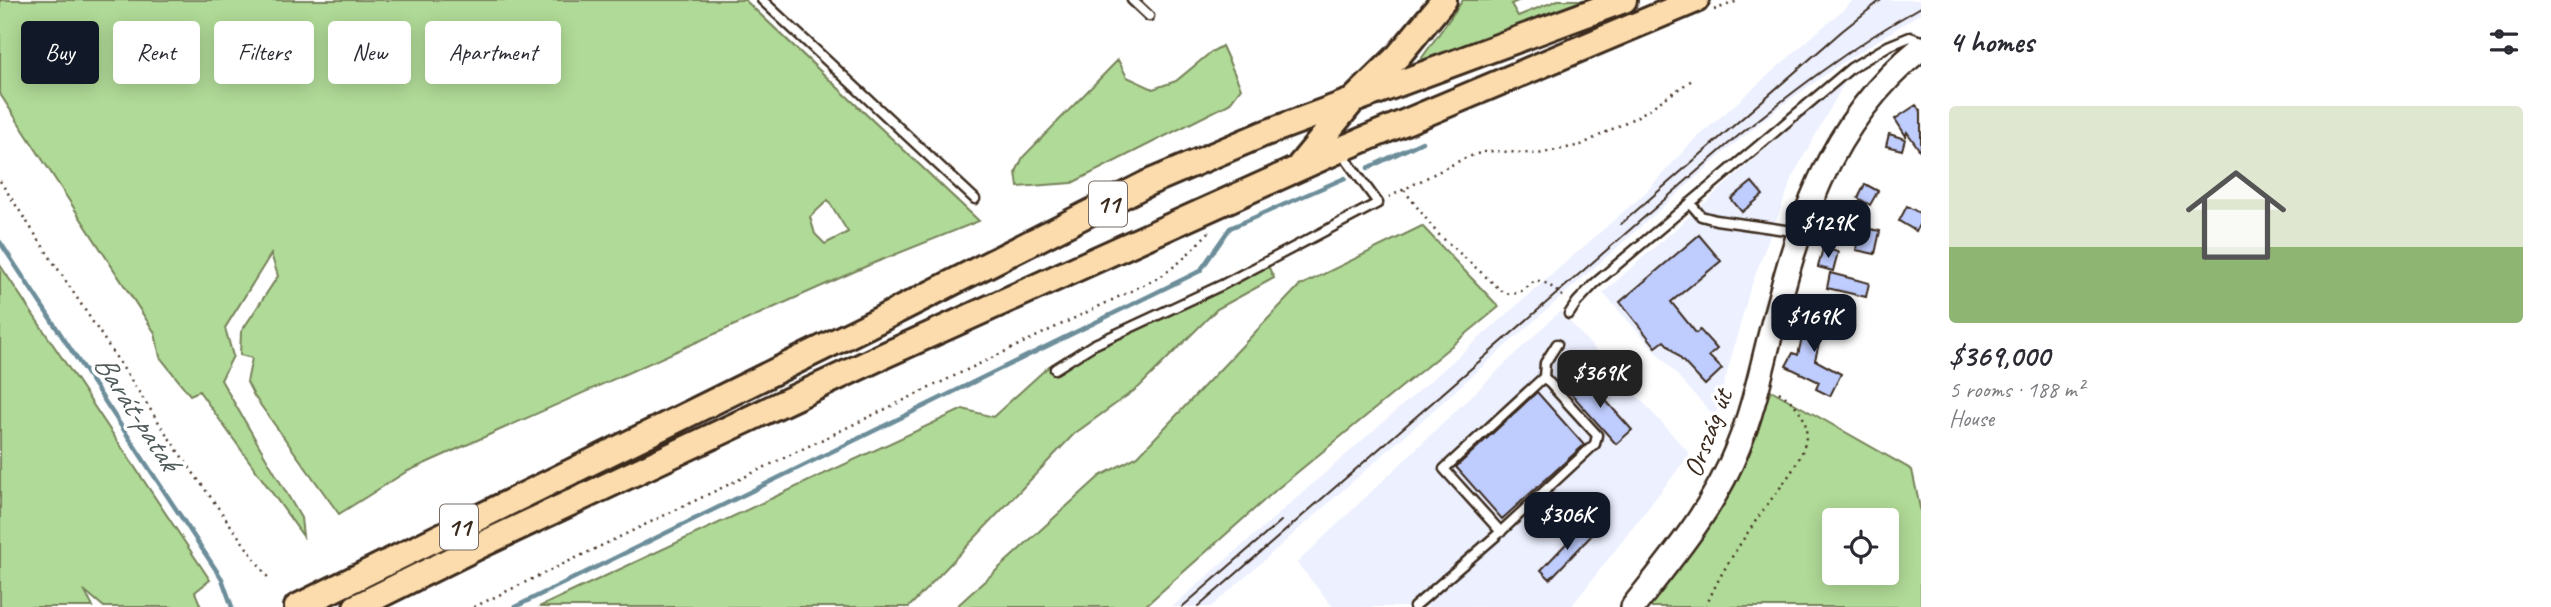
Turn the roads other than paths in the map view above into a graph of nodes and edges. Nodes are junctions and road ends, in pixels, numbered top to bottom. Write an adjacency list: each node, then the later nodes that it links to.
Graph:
1 (762, 0): 12 (lane)
2 (1132, 0): 6 (lane)
3 (1624, 0): 9 (main road, 11)
4 (1696, 0): 10 (main road, 11)
5 (1443, 1): 9 (main road)
6 (1149, 16)
7 (1921, 41): 13 (lane)
8 (1921, 48): 14 (main road, Ország út)
9 (1355, 99): 11 (main road); 20 (main road, 11)
10 (1339, 150): 11 (main road, 11); 17 (lane)
11 (1296, 170): 21 (main road, 11)
12 (975, 200)
13 (1690, 203): 14 (lane); 15 (lane)
14 (1798, 232): 23 (main road, Ország út)
15 (1569, 314)
16 (1557, 344): 18 (lane)
17 (1055, 369)
18 (1544, 377): 19 (lane); 19 (lane)
19 (1501, 531): 22 (lane)
20 (297, 607)
21 (356, 607)
22 (1414, 607)
23 (1633, 607)

